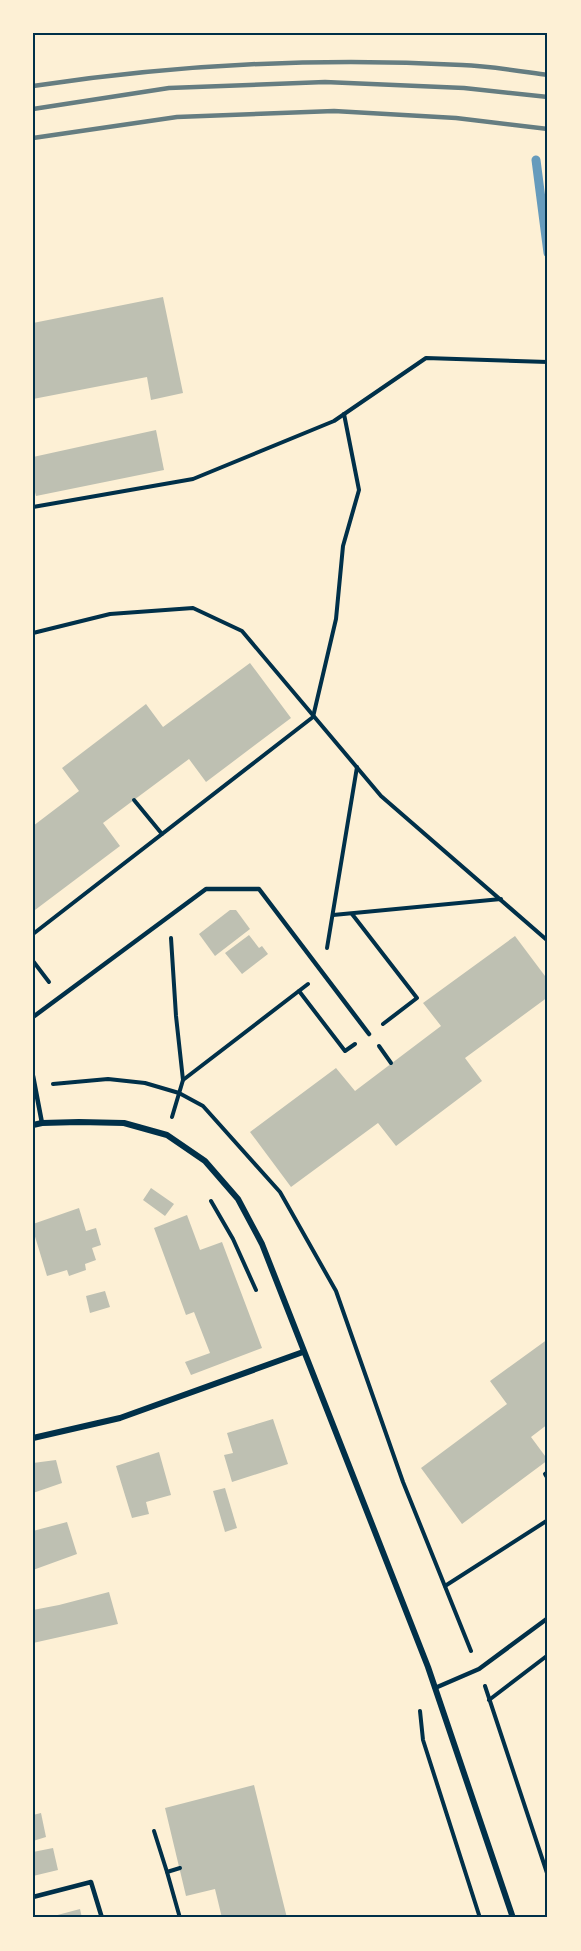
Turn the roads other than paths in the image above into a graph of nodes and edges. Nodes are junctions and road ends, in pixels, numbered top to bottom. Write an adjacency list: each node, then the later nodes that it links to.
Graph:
1 (33, 1017): 2 (lane)
2 (369, 1034)
3 (33, 1077): 4 (lane)
4 (42, 1123): 5 (street); 6 (street)
5 (33, 1125)
6 (303, 1352): 7 (street); 9 (street)
7 (33, 1438)
8 (548, 1618): 9 (lane)
9 (435, 1688): 12 (street)
10 (33, 1897): 11 (lane)
11 (102, 1918)
12 (513, 1918)

